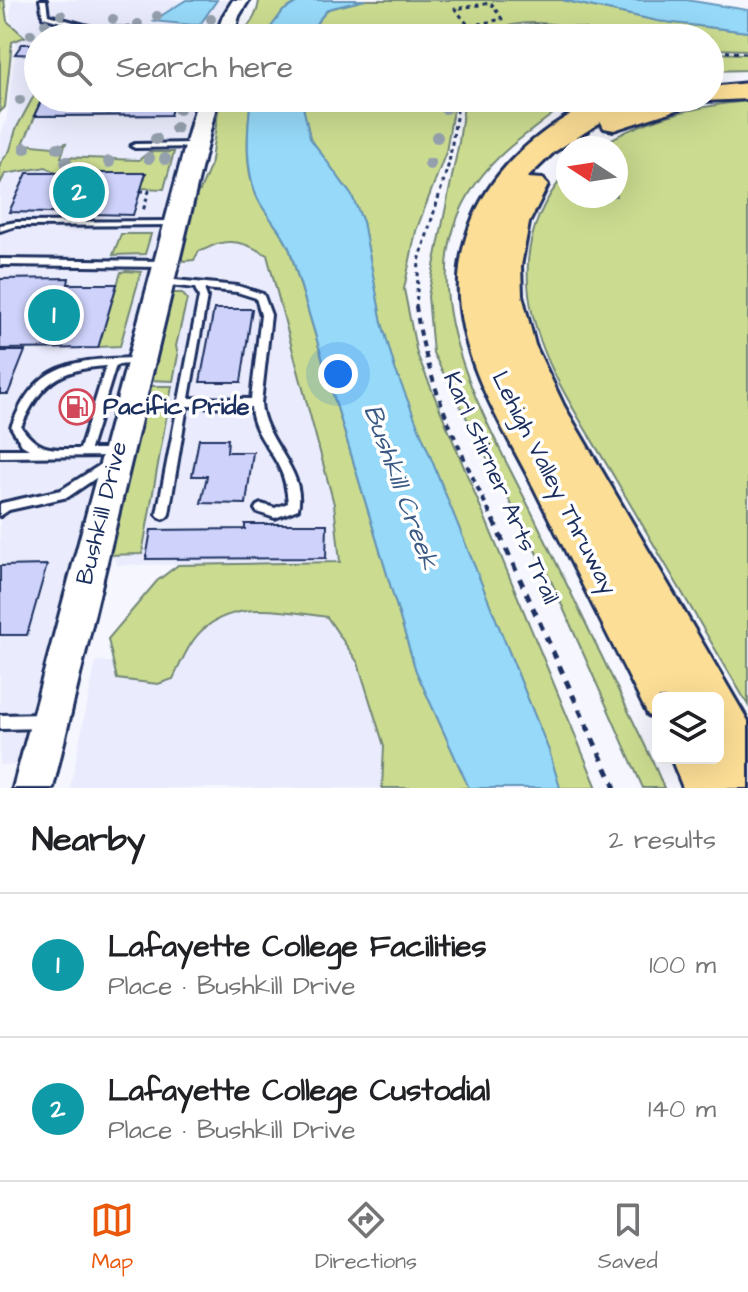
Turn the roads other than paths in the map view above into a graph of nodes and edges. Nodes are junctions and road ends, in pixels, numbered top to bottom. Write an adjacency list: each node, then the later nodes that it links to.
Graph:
1 (43, 0): 3 (lane)
2 (241, 0): 4 (street)
3 (70, 24)
4 (230, 24)
5 (748, 79): 6 (highway)
6 (724, 82)
7 (748, 91): 8 (highway)
8 (724, 94)
9 (204, 112): 13 (street, Bushkill Drive)
10 (603, 112): 31 (highway, Lehigh Valley Thruway)
11 (645, 112): 12 (highway, Lehigh Valley Thruway)
12 (592, 136)
13 (196, 145): 14 (lane); 16 (street, Bushkill Drive)
14 (135, 146)
15 (556, 162): 32 (highway, Lehigh Valley Thruway)
16 (177, 223): 17 (lane); 19 (street, Bushkill Drive)
17 (0, 228)
18 (0, 262): 19 (lane)
19 (164, 273): 20 (lane); 21 (street, Bushkill Drive)
20 (199, 286): 22 (lane); 23 (lane)
21 (126, 362): 24 (lane); 25 (lane); 27 (street, Bushkill Drive)
22 (183, 402): 23 (lane); 30 (lane)
23 (256, 403): 29 (lane)
24 (44, 452): 25 (lane); 26 (lane)
25 (84, 452): 27 (lane)
26 (0, 453)
27 (116, 456): 28 (lane); 33 (street, Bushkill Drive)
28 (2, 508)
29 (261, 509)
30 (163, 514)
31 (663, 692)
32 (704, 692)
33 (50, 721): 34 (lane); 38 (street, Bushkill Drive)
34 (0, 722)
35 (724, 729): 37 (highway)
36 (700, 764): 39 (highway)
37 (748, 775)
38 (33, 788)
39 (711, 788)

